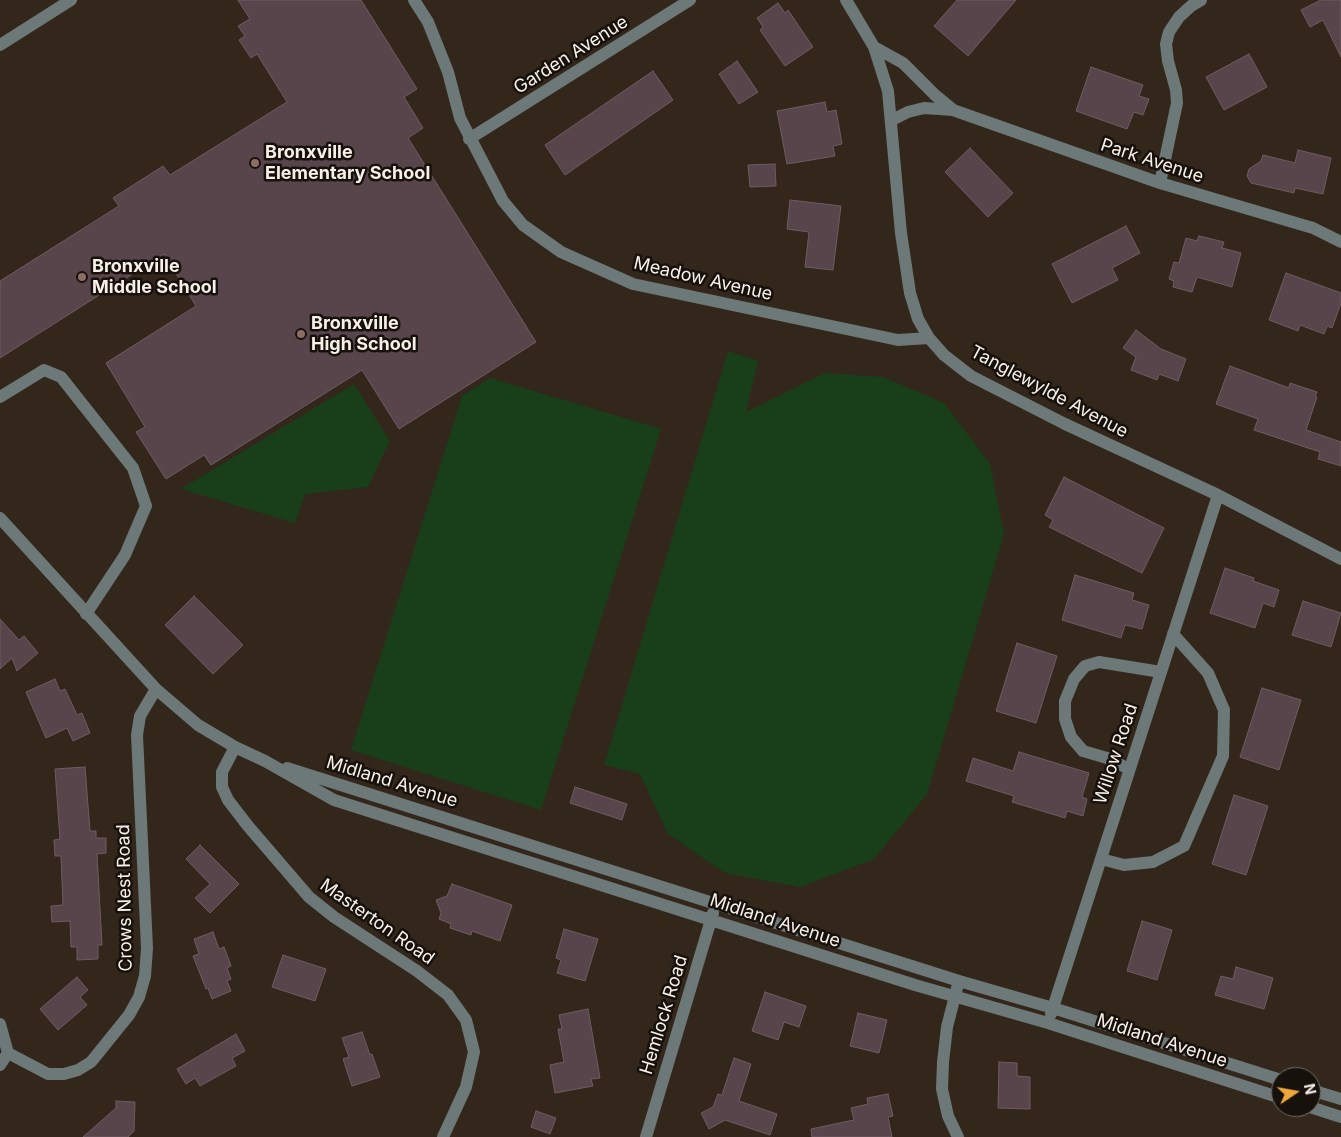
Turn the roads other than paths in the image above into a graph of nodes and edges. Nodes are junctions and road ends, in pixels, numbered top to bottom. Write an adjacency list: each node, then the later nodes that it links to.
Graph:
1 (71, 0): 6 (street)
2 (414, 0): 10 (street, Meadow Avenue)
3 (690, 0): 10 (street, Garden Avenue)
4 (846, 0): 7 (street, Tanglewylde Avenue)
5 (1201, 0): 11 (street)
6 (0, 45)
7 (874, 48): 8 (street, Park Avenue); 9 (street, Tanglewylde Avenue)
8 (953, 110): 9 (street, Park Avenue); 11 (street, Park Avenue)
9 (892, 120): 13 (street, Tanglewylde Avenue)
10 (469, 139): 13 (street, Meadow Avenue)
11 (1160, 183): 12 (street, Park Avenue)
12 (1341, 242)
13 (929, 338): 15 (street, Tanglewylde Avenue)
14 (0, 397): 18 (street)
15 (1218, 496): 17 (street, Tanglewylde Avenue); 19 (street, Willow Road)
16 (0, 518): 18 (street, Midland Avenue)
17 (1341, 559)
18 (86, 614): 21 (street, Midland Avenue)
19 (1173, 634): 20 (street, Willow Road); 25 (street)
20 (1161, 672): 24 (street, Willow Road); 24 (street)
21 (156, 689): 22 (street, Midland Avenue); 33 (street, Crows Nest Road)
22 (236, 747): 23 (street, Midland Avenue); 41 (street, Masterton Road)
23 (265, 761): 26 (street, Midland Avenue); 27 (street, Midland Avenue)
24 (1130, 769): 25 (street, Willow Road)
25 (1100, 860): 30 (street, Willow Road)
26 (716, 904): 27 (street, Hemlock Road); 28 (street, Midland Avenue)
27 (711, 919): 29 (street, Midland Avenue); 42 (street, Hemlock Road)
28 (959, 980): 29 (street); 30 (street, Midland Avenue)
29 (955, 996): 31 (street, Midland Avenue); 43 (street)
30 (1053, 1008): 31 (street, Willow Road); 35 (street, Midland Avenue)
31 (1048, 1023): 37 (street, Midland Avenue)
32 (0, 1024): 33 (street)
33 (8, 1053): 34 (street)
34 (0, 1065)
35 (1271, 1077)
36 (1321, 1093): 38 (street)
37 (1271, 1095)
38 (1341, 1099)
39 (1321, 1111): 40 (street)
40 (1341, 1117)
41 (443, 1137)
42 (646, 1137)
43 (958, 1137)

